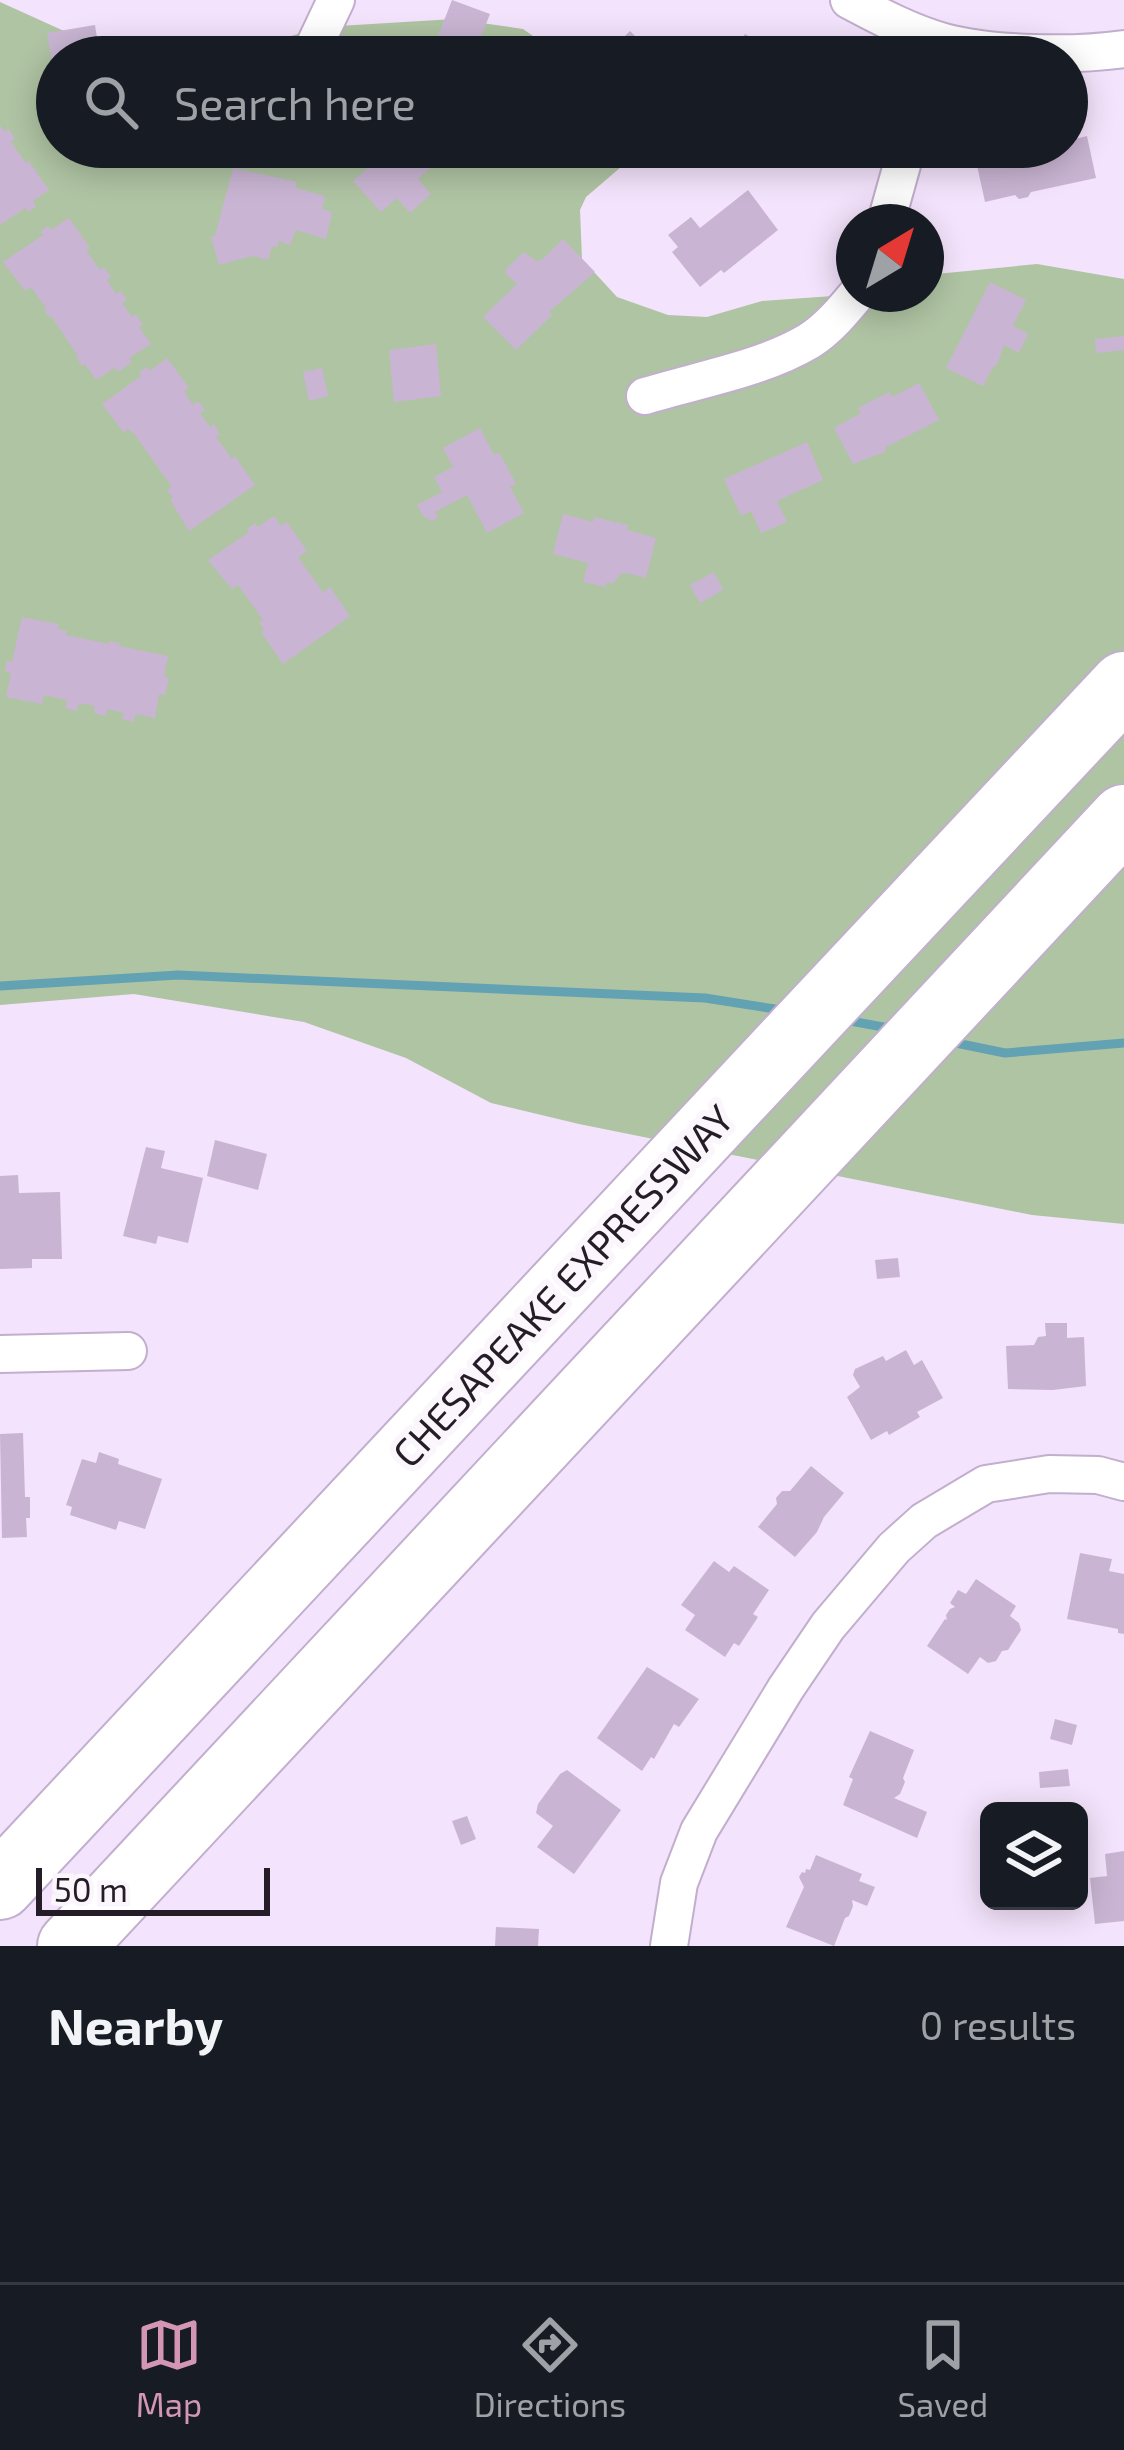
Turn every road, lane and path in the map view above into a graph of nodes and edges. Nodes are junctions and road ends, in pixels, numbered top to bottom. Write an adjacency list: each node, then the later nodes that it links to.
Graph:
1 (336, 0): 3 (street)
2 (849, 0): 4 (street)
3 (319, 36)
4 (913, 36)
5 (1124, 49): 6 (street)
6 (1088, 51)
7 (901, 168): 8 (street)
8 (891, 204)
9 (842, 312): 10 (street)
10 (644, 396)
11 (1124, 685): 16 (highway, CHESAPEAKE EXPRESSWAY)
12 (1124, 818): 17 (highway)
13 (128, 1352): 14 (street)
14 (0, 1354)
15 (1124, 1482): 18 (street)
16 (0, 1886)
17 (70, 1946)
18 (669, 1946)

